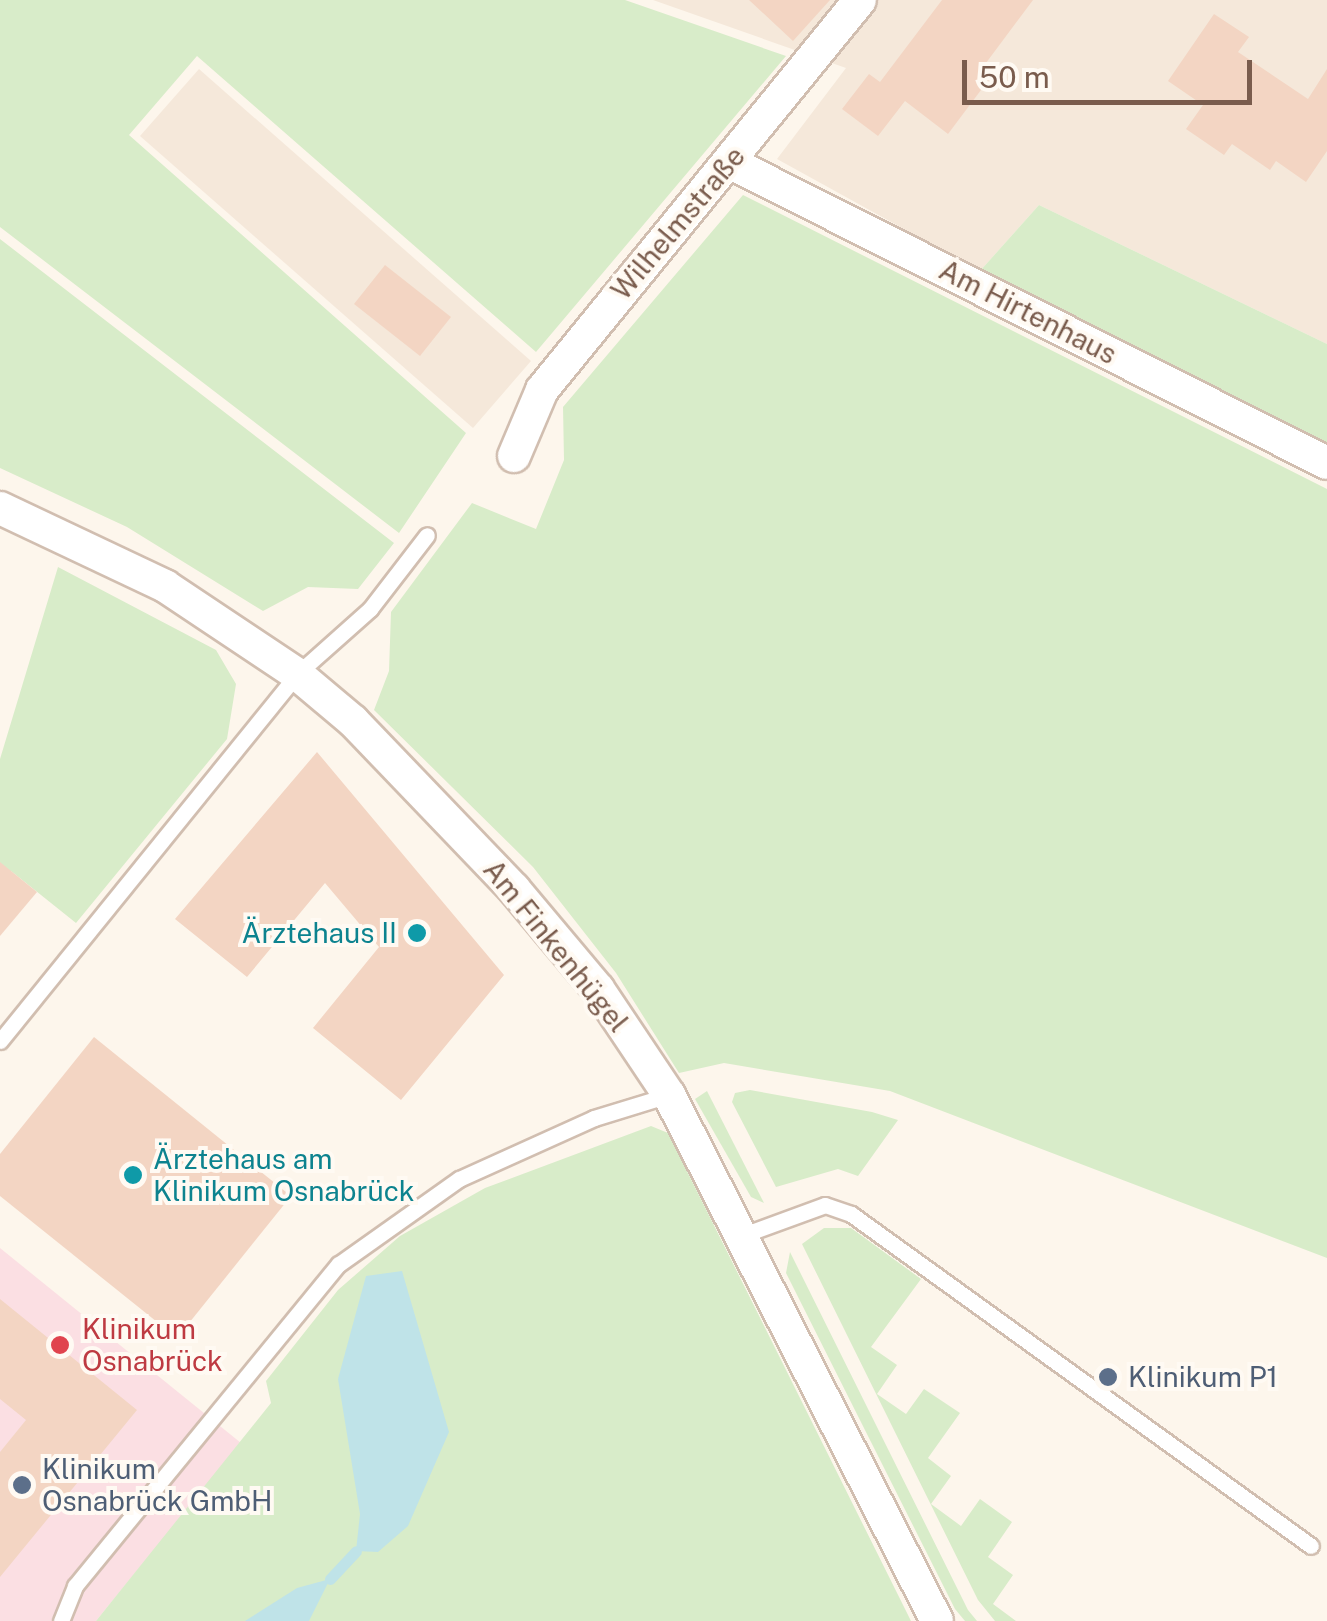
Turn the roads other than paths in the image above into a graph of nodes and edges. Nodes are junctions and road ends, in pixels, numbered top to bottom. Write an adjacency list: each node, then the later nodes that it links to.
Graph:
1 (860, 0): 2 (street, Wilhelmstraße)
2 (730, 162): 3 (street, Wilhelmstraße); 4 (street, Am Hirtenhaus)
3 (514, 456)
4 (1327, 463)
5 (0, 508): 7 (street, Am Finkenhügel)
6 (427, 534): 7 (lane)
7 (297, 674): 8 (lane); 9 (street, Am Finkenhügel)
8 (0, 1041)
9 (669, 1094): 10 (street, Am Finkenhügel); 12 (lane)
10 (743, 1235): 11 (lane); 13 (street, Am Finkenhügel)
11 (1311, 1546)
12 (62, 1621)
13 (936, 1621)

